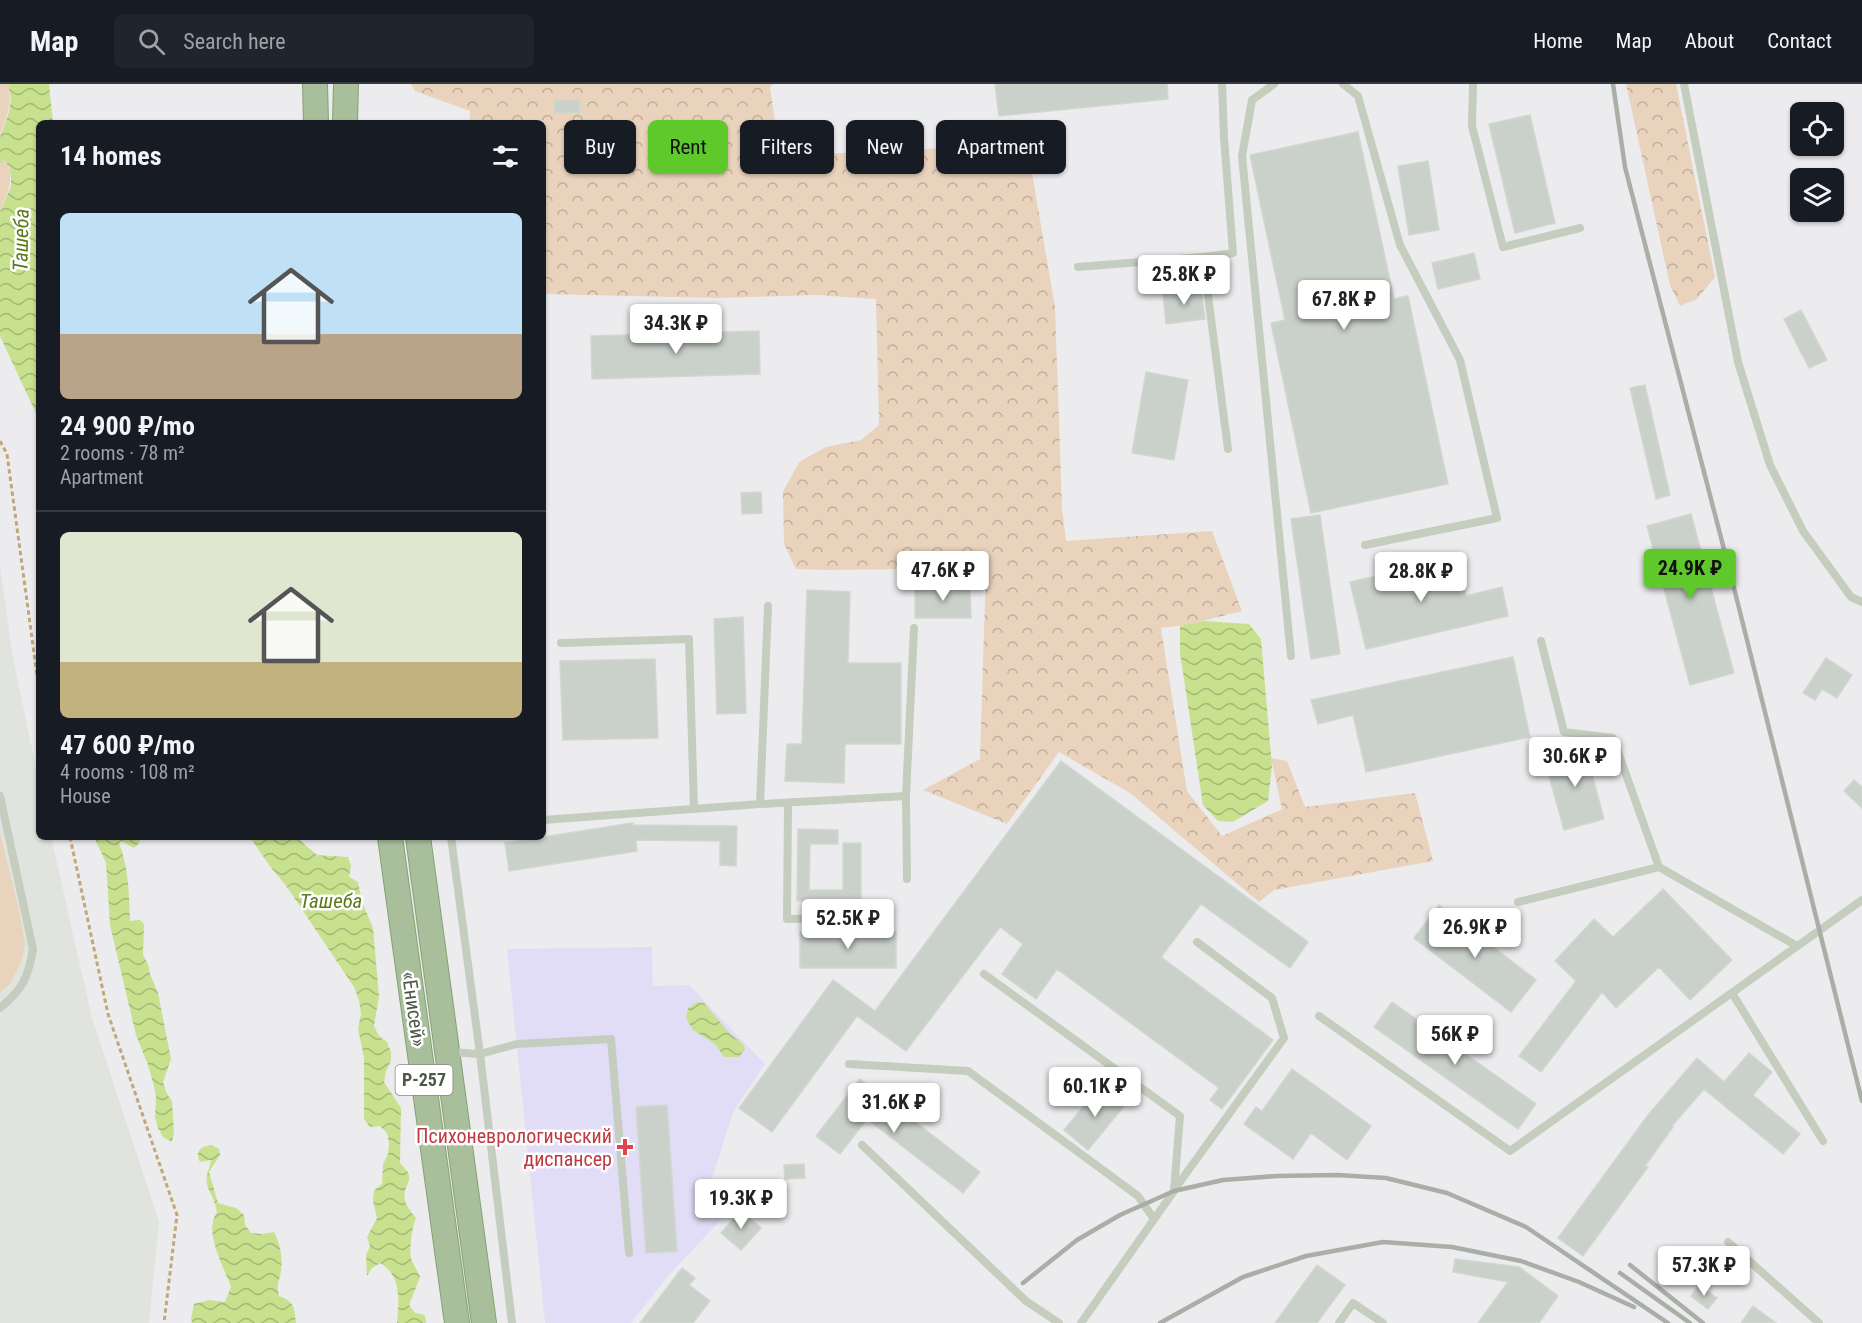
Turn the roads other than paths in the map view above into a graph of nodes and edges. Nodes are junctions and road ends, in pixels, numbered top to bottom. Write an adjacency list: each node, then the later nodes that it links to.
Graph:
1 (315, 84): 8 (highway)
2 (346, 84): 9 (highway)
3 (1222, 84): 11 (lane)
4 (1274, 84): 20 (lane)
5 (1343, 84): 14 (lane)
6 (1473, 84): 10 (lane)
7 (1684, 84): 15 (lane)
8 (316, 120)
9 (345, 120)
10 (1580, 228)
11 (1203, 257): 12 (lane); 13 (lane)
12 (1078, 267)
13 (1228, 449)
14 (1365, 545)
15 (1862, 602)
16 (768, 606): 24 (lane)
17 (914, 628): 22 (lane)
18 (1541, 641): 30 (lane)
19 (561, 643): 25 (lane)
20 (1291, 656)
21 (0, 796): 39 (lane)
22 (906, 796): 23 (lane); 31 (lane)
23 (788, 802): 24 (lane); 34 (lane)
24 (760, 804): 25 (lane)
25 (694, 809): 26 (lane)
26 (546, 820)
27 (390, 840): 50 (highway, «Енисей» / Р-257)
28 (418, 840): 41 (highway, «Енисей» / Р-257)
29 (451, 840): 42 (lane)
30 (1659, 867): 33 (lane); 36 (lane)
31 (907, 879)
32 (1862, 900): 36 (lane)
33 (1518, 902)
34 (872, 918)
35 (1197, 942): 46 (lane)
36 (1797, 946): 38 (lane)
37 (984, 974): 46 (lane)
38 (1732, 993): 40 (lane); 44 (lane)
39 (0, 1008)
40 (1319, 1016)
41 (447, 1051): 42 (lane); 51 (highway, «Енисей» / Р-257)
42 (480, 1054): 49 (lane); 52 (lane)
43 (849, 1064): 47 (lane)
44 (1823, 1141)
45 (862, 1145): 53 (lane)
46 (1174, 1191): 47 (lane)
47 (1154, 1219): 54 (lane)
48 (1728, 1242): 57 (lane)
49 (629, 1253)
50 (457, 1323)
51 (484, 1323)
52 (512, 1323)
53 (1059, 1323)
54 (1081, 1323)
55 (1339, 1323): 56 (lane)
56 (1383, 1323)
57 (1819, 1323)

